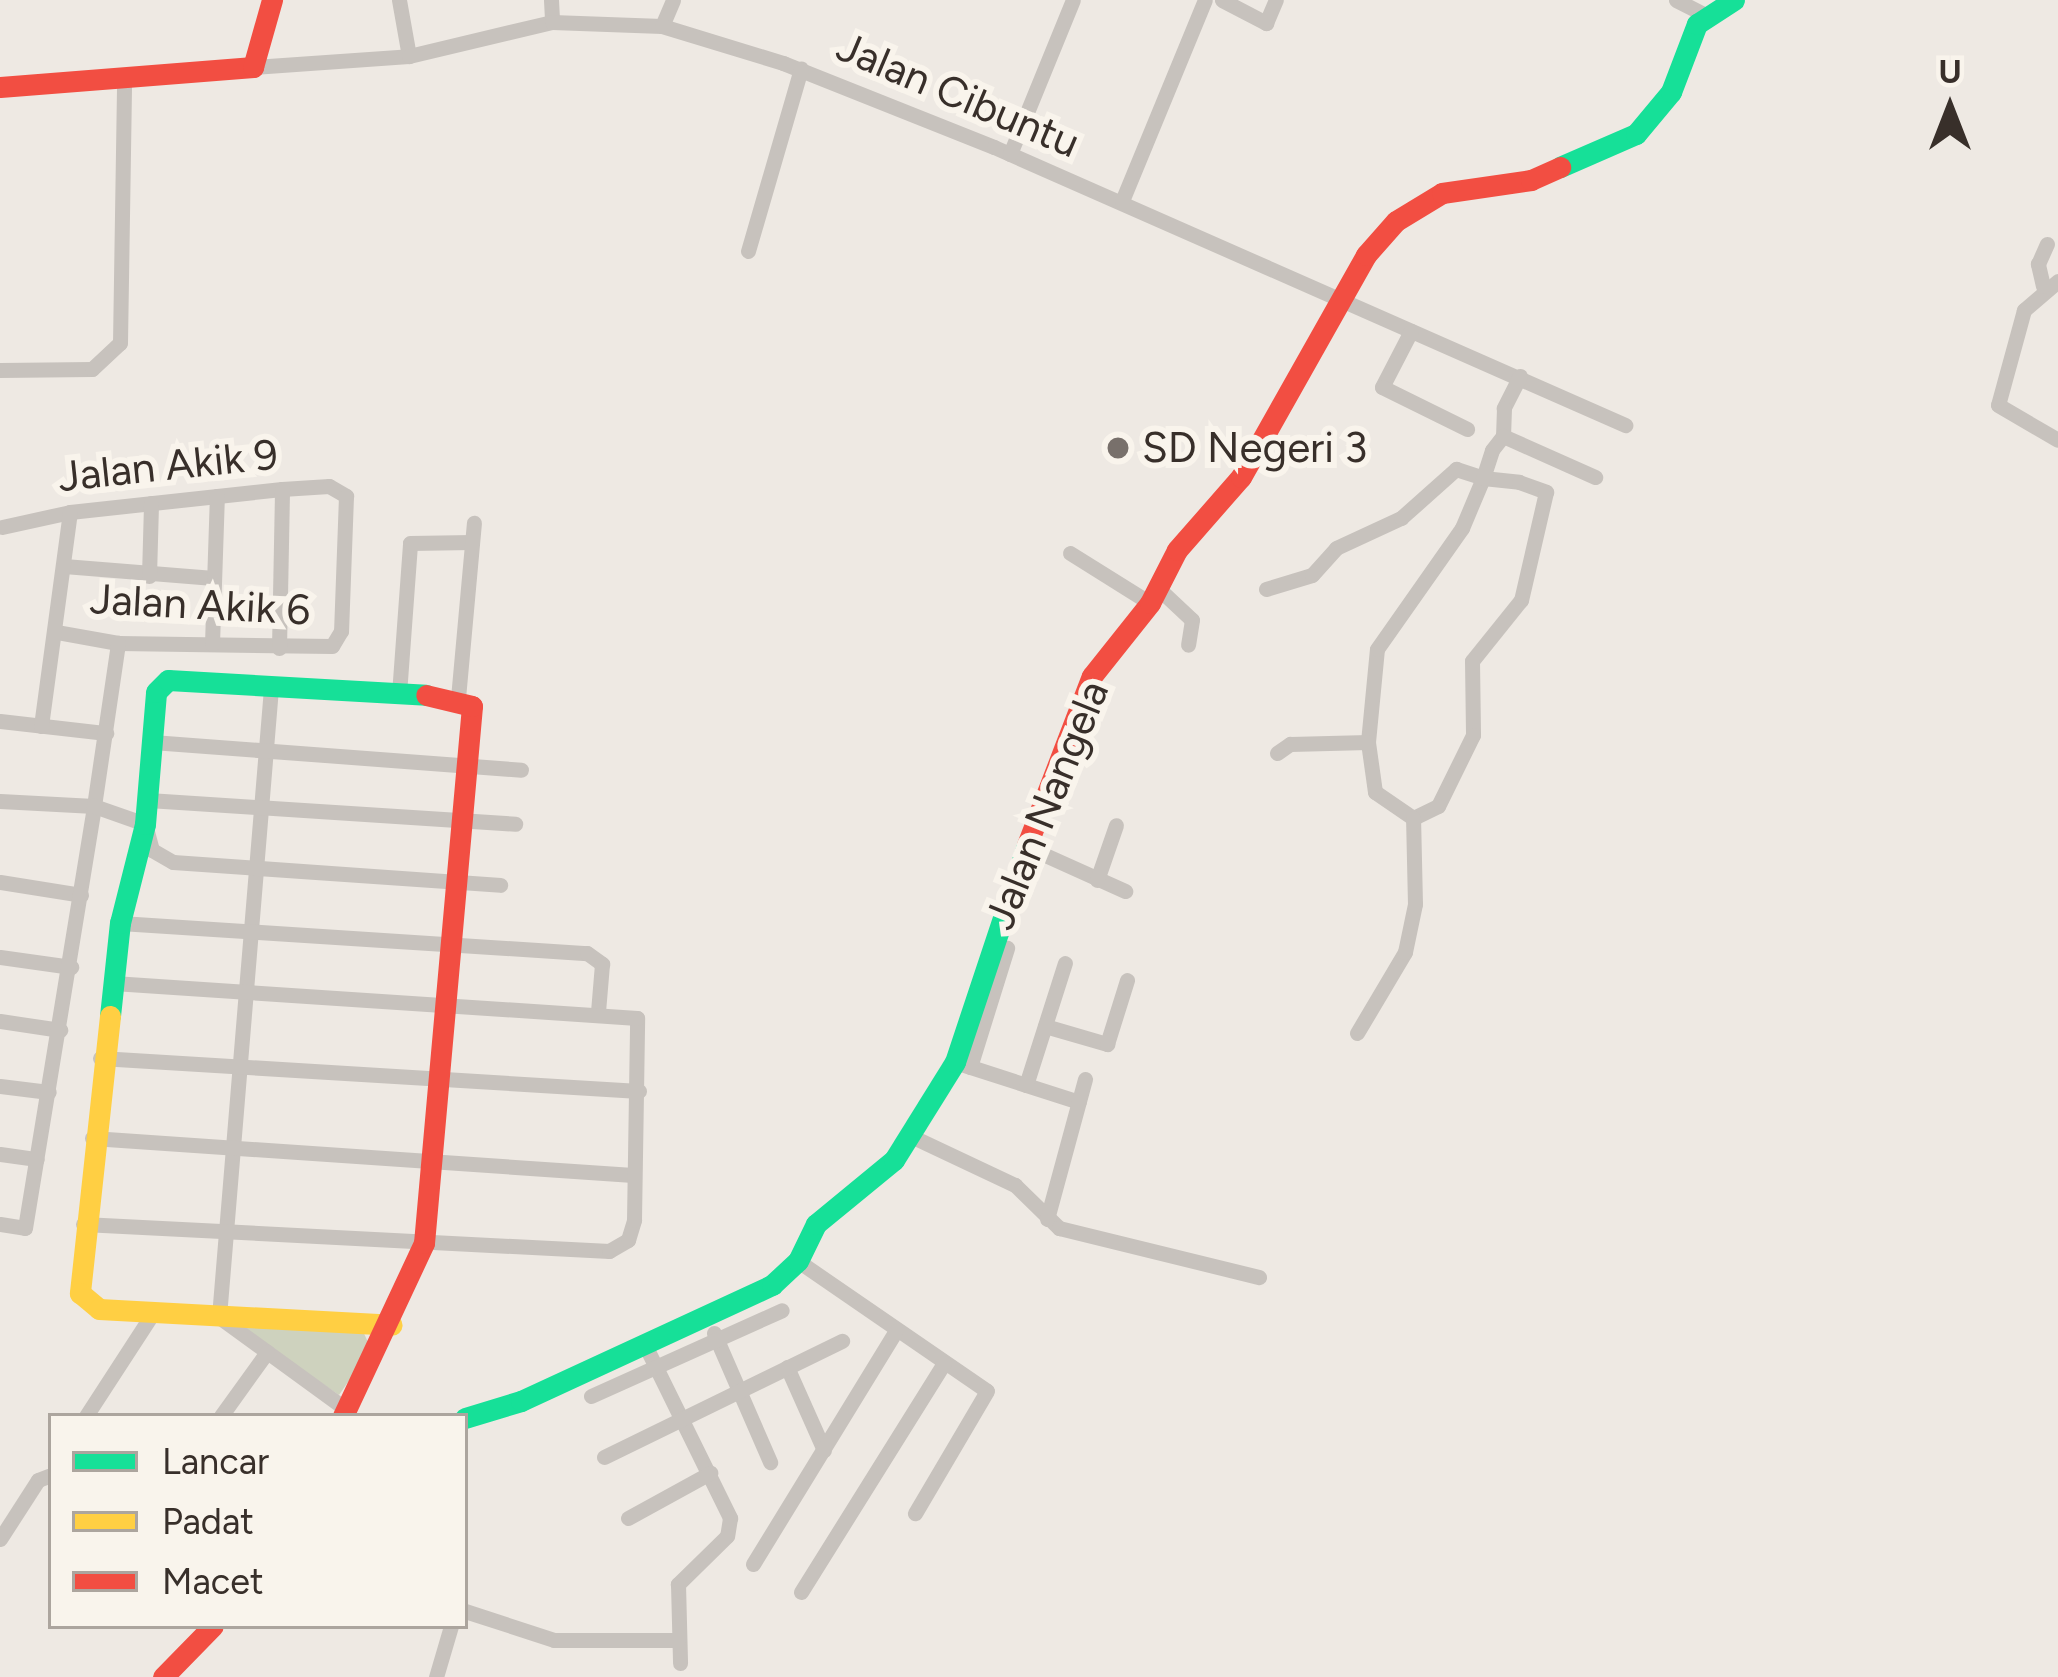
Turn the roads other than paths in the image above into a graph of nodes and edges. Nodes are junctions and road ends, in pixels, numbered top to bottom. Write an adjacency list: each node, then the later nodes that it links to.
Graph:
1 (272, 0): 15 (street)
2 (399, 0): 14 (street)
3 (551, 0): 12 (street)
4 (673, 0): 13 (street)
5 (1073, 0): 19 (street)
6 (1205, 0): 20 (street)
7 (1222, 0): 8 (street)
8 (1276, 0)
9 (1676, 0): 11 (street)
10 (1734, 0): 11 (street, Jalan Nangela)
11 (1707, 16): 24 (street, Jalan Nangela)
12 (552, 22): 13 (street, Jalan Cibuntu); 14 (street, Jalan Cibuntu)
13 (662, 26): 16 (street, Jalan Cibuntu)
14 (409, 56): 15 (street, Jalan Cibuntu)
15 (253, 67): 17 (street)
16 (801, 69): 19 (street, Jalan Cibuntu); 22 (street)
17 (124, 79): 18 (street); 26 (street)
18 (0, 87)
19 (1010, 154): 20 (street, Jalan Cibuntu)
20 (1122, 201): 24 (street, Jalan Cibuntu)
21 (2047, 244): 23 (street)
22 (748, 250)
23 (2051, 284): 31 (street)
24 (1337, 296): 25 (street, Jalan Cibuntu); 46 (street, Jalan Nangela)
25 (1411, 331): 27 (street, Jalan Cibuntu); 29 (street)
26 (0, 370)
27 (1520, 376): 28 (street, Jalan Cibuntu); 30 (street)
28 (1625, 425)
29 (1467, 429)
30 (1503, 436): 32 (street); 33 (street)
31 (2058, 440)
32 (1595, 477)
33 (1483, 478): 45 (street); 60 (street); 69 (street)
34 (282, 489): 35 (street, Jalan Akik 9); 48 (street, Jalan Akik 9); 52 (street)
35 (217, 496): 36 (street, Jalan Akik 9); 44 (street)
36 (151, 503): 37 (street, Jalan Akik 9); 43 (street)
37 (70, 512): 39 (street, Jalan Akik 9); 42 (street)
38 (474, 523): 40 (street)
39 (1, 528)
40 (472, 542): 54 (street); 55 (street)
41 (1070, 553): 46 (street)
42 (64, 566): 43 (street); 47 (street)
43 (149, 576): 44 (street)
44 (214, 578): 50 (street)
45 (1266, 589)
46 (1155, 596): 51 (street); 73 (street, Jalan Nangela)
47 (56, 632): 49 (street, Jalan Akik 6); 57 (street)
48 (338, 641): 52 (street, Jalan Akik 6)
49 (118, 643): 50 (street, Jalan Akik 6); 58 (street)
50 (212, 644): 52 (street, Jalan Akik 6)
51 (1188, 645)
52 (279, 648)
53 (271, 688): 54 (street); 59 (street); 61 (street)
54 (399, 694): 55 (street)
55 (458, 698): 63 (street)
56 (0, 721): 57 (street)
57 (41, 726): 58 (street)
58 (106, 733): 66 (street)
59 (152, 742): 61 (street); 68 (street)
60 (1369, 742): 62 (street); 69 (street)
61 (264, 750): 63 (street); 67 (street)
62 (1277, 754)
63 (467, 765): 64 (street); 70 (street)
64 (521, 770)
65 (0, 802): 66 (street)
66 (96, 806): 68 (street); 80 (street)
67 (260, 807): 68 (street); 70 (street); 74 (street)
68 (142, 815): 74 (street); 81 (street)
69 (1413, 818): 96 (street)
70 (464, 821): 71 (street); 77 (street)
71 (515, 824)
72 (1116, 825): 75 (street)
73 (1025, 846): 75 (street); 98 (street, Jalan Nangela)
74 (255, 866): 77 (street); 82 (street)
75 (1097, 880): 79 (street)
76 (0, 882): 80 (street)
77 (457, 883): 78 (street); 83 (street)
78 (500, 885)
79 (1125, 891)
80 (81, 895): 87 (street)
81 (120, 923): 82 (street); 89 (street)
82 (251, 928): 83 (street); 90 (street)
83 (450, 941): 91 (street); 92 (street)
84 (1007, 948): 98 (street)
85 (0, 957): 87 (street)
86 (1065, 963): 94 (street)
87 (71, 967): 95 (street)
88 (1127, 980): 94 (street)
89 (113, 983): 90 (street); 97 (street)
90 (247, 990): 91 (street); 99 (street)
91 (446, 1000): 92 (street); 101 (street)
92 (598, 1012): 104 (street)
93 (0, 1022): 95 (street)
94 (1045, 1026): 102 (street)
95 (60, 1030): 105 (street)
96 (1357, 1033)
97 (100, 1058): 99 (street); 108 (street)
98 (962, 1065): 102 (street); 107 (street, Jalan Nangela)
99 (241, 1069): 101 (street); 109 (street)
100 (1084, 1079): 106 (street)
101 (439, 1082): 104 (street); 112 (street)
102 (1026, 1084): 106 (street)
103 (0, 1085): 105 (street)
104 (639, 1091): 113 (street)
105 (49, 1092): 111 (street)
106 (1079, 1102): 114 (street)
107 (913, 1137): 114 (street); 119 (street, Jalan Nangela)
108 (91, 1138): 109 (street); 116 (street)
109 (238, 1148): 112 (street); 117 (street)
110 (0, 1154): 111 (street)
111 (37, 1159): 115 (street)
112 (431, 1160): 113 (street); 118 (street)
113 (633, 1174): 118 (street)
114 (1047, 1219): 120 (street)
115 (0, 1224)
116 (83, 1224): 117 (street); 122 (street)
117 (230, 1232): 118 (street); 123 (street)
118 (424, 1243): 124 (street)
119 (798, 1261): 125 (street, Jalan Nangela); 126 (street)
120 (1259, 1277)
121 (782, 1310): 125 (street)
122 (154, 1313): 123 (street); 135 (street)
123 (219, 1317): 124 (street); 129 (street)
124 (392, 1325): 138 (street)
125 (712, 1329): 128 (street, Jalan Nangela); 131 (street); 133 (street)
126 (896, 1331): 130 (street); 141 (street)
127 (842, 1340): 132 (street)
128 (645, 1346): 131 (street); 139 (street, Jalan Nangela)
129 (267, 1352): 136 (street); 137 (street)
130 (944, 1363): 146 (street); 150 (street)
131 (658, 1366): 134 (street); 140 (street)
132 (787, 1367): 133 (street); 141 (street)
133 (742, 1390): 140 (street); 143 (street)
134 (592, 1396)
135 (88, 1413)
136 (223, 1413)
137 (347, 1413)
138 (351, 1413)
139 (468, 1417)
140 (683, 1418): 142 (street); 144 (street)
141 (824, 1450): 149 (street)
142 (604, 1457)
143 (770, 1462)
144 (710, 1473): 147 (street); 154 (street)
145 (48, 1476): 148 (street)
146 (915, 1513)
147 (628, 1518)
148 (0, 1539)
149 (753, 1564)
150 (801, 1592)
151 (468, 1612): 154 (street)
152 (209, 1629): 156 (street)
153 (450, 1629): 157 (street)
154 (678, 1640): 155 (street)
155 (680, 1664)
156 (163, 1677)
157 (436, 1677)

